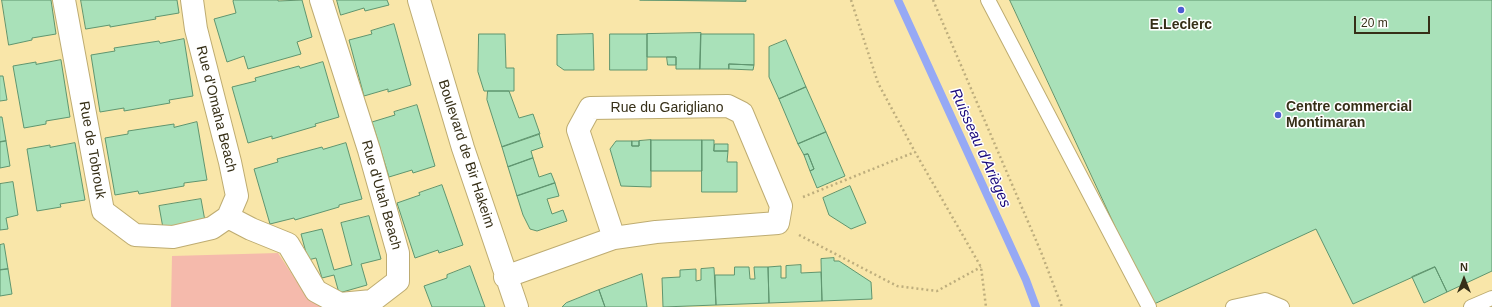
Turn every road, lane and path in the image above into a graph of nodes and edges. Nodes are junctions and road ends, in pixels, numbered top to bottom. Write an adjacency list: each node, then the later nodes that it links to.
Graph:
1 (64, 0): 10 (street, Rue de Tobrouk)
2 (321, 0): 10 (street, Rue d'Utah Beach)
3 (419, 0): 13 (street, Boulevard de Bir Hakeim)
4 (851, 0): 8 (path)
5 (933, 0): 17 (path)
6 (988, 0): 18 (lane)
7 (197, 5): 10 (street, Rue d'Omaha Beach)
8 (915, 152): 9 (path); 12 (path)
9 (779, 215): 11 (street); 11 (street, Rue du Garigliano); 12 (path)
10 (228, 217)
11 (614, 238): 13 (street)
12 (981, 267): 16 (path)
13 (506, 277): 15 (street, Boulevard de Bir Hakeim)
14 (1492, 298): 21 (lane)
15 (517, 307)
16 (986, 307)
17 (1062, 307)
18 (1149, 307)
19 (1233, 307): 20 (lane)
20 (1282, 307)
21 (1471, 307)

